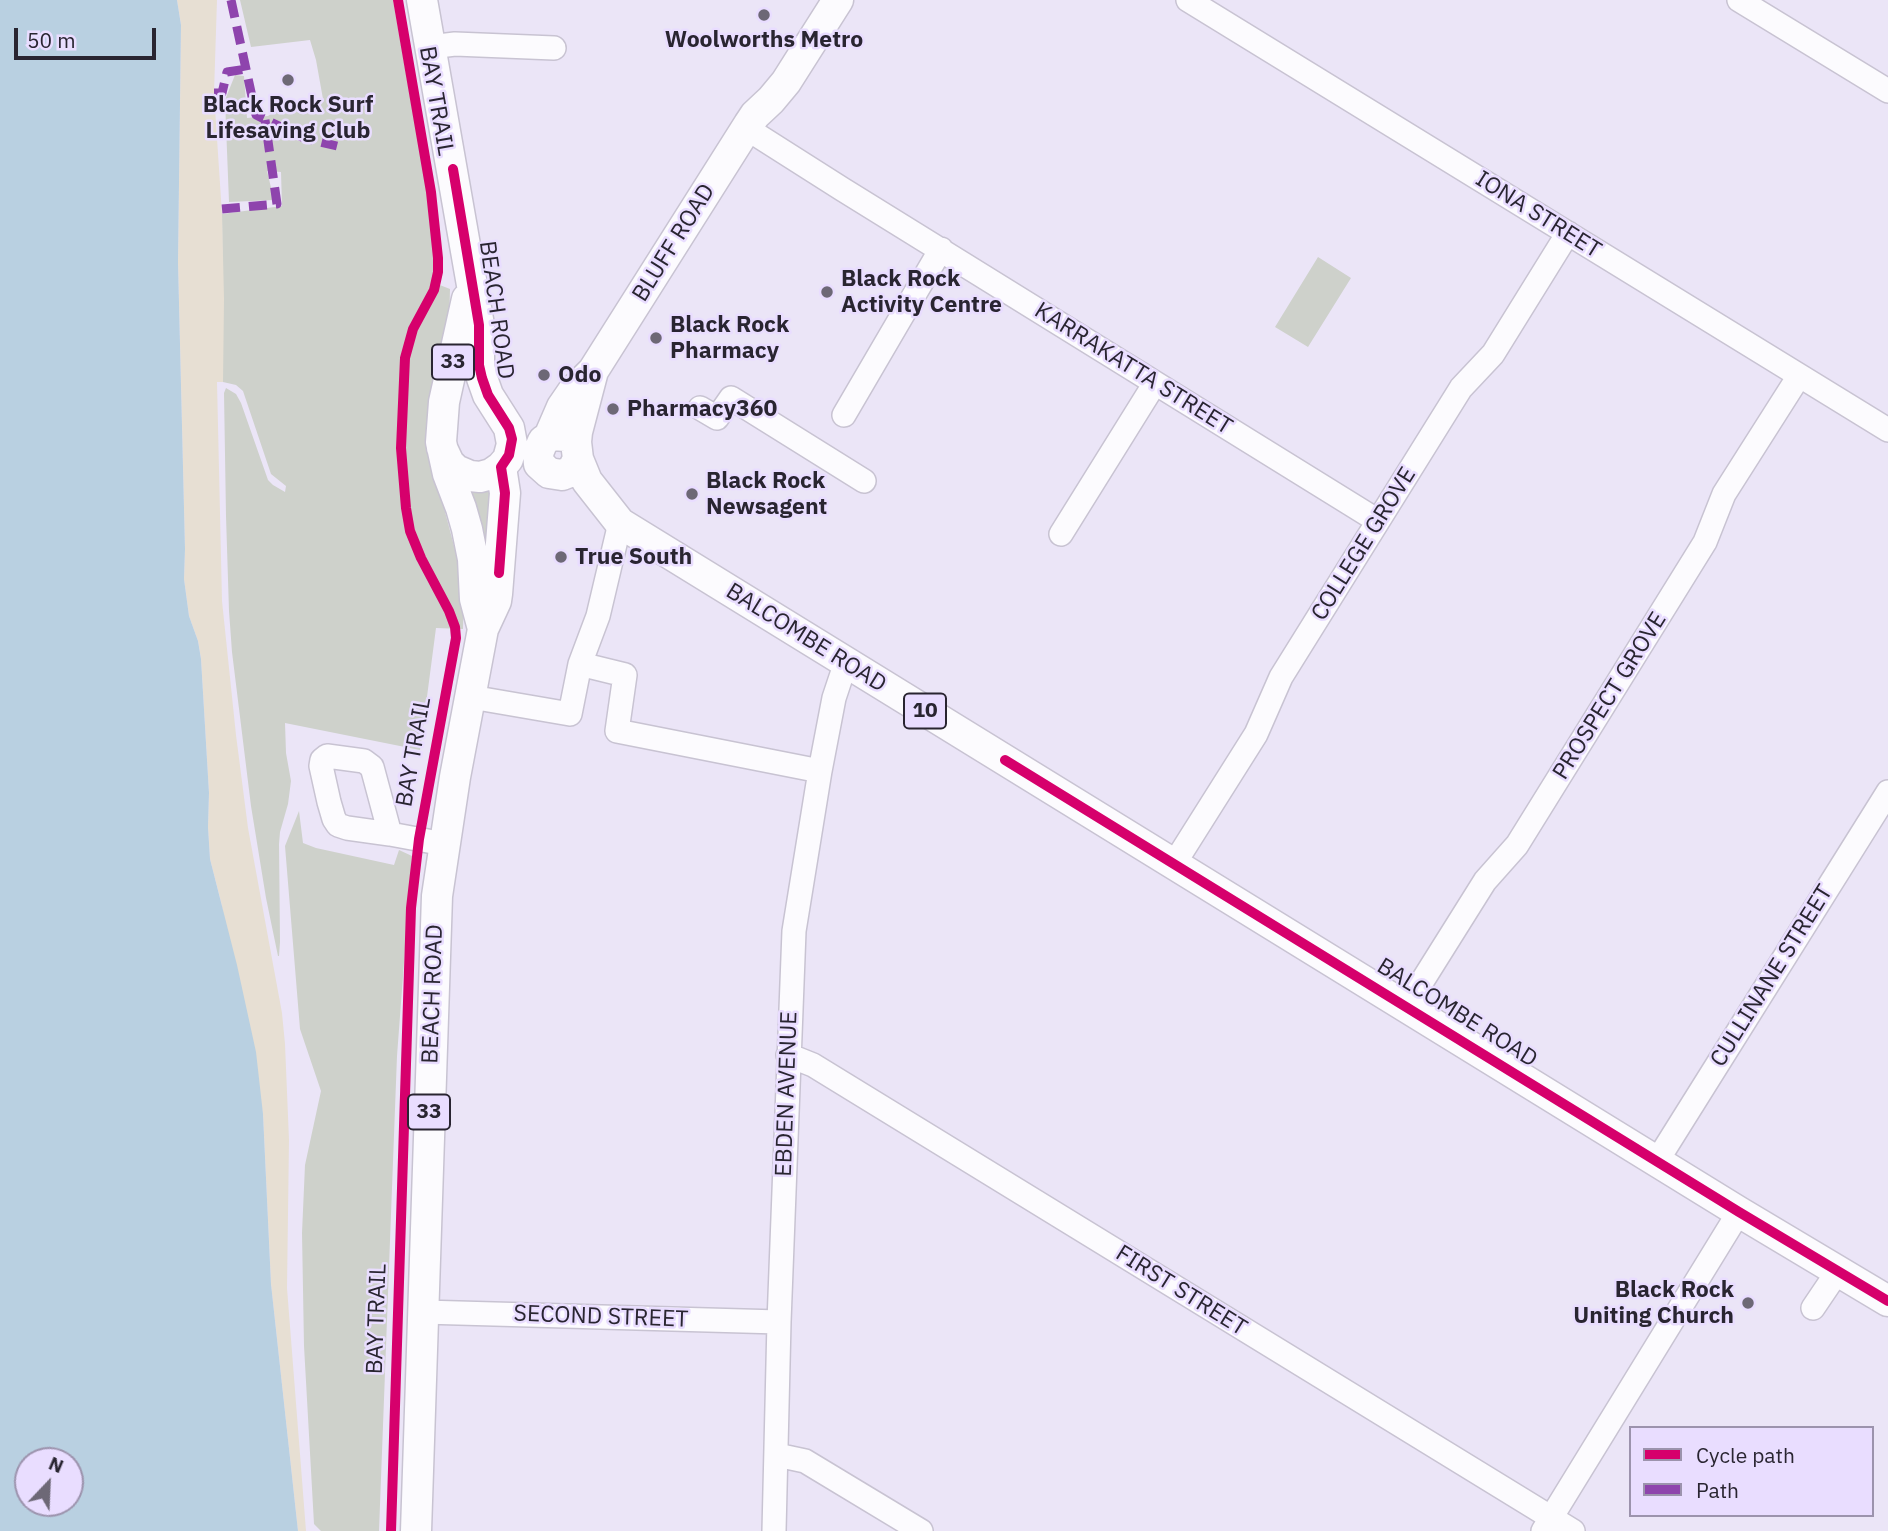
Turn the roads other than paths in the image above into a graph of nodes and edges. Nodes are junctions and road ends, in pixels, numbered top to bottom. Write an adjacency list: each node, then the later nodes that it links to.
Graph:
1 (422, 0): 6 (main road, BEACH ROAD / 33)
2 (818, 0): 9 (main road, BLUFF ROAD)
3 (838, 0): 9 (main road, BLUFF ROAD)
4 (1188, 0): 10 (street, IONA STREET)
5 (1738, 0): 8 (street)
6 (430, 47): 7 (street); 12 (main road, BEACH ROAD / 33)
7 (555, 48)
8 (1888, 91)
9 (751, 121): 11 (street, KARRAKATTA STREET); 13 (main road, BLUFF ROAD)
10 (1568, 233): 14 (street, IONA STREET); 26 (street, COLLEGE GROVE)
11 (941, 249): 15 (street, KARRAKATTA STREET); 17 (street)
12 (471, 285): 18 (main road, BEACH ROAD / 33); 21 (main road, BEACH ROAD / 33)
13 (593, 371): 20 (main road, BLUFF ROAD); 22 (main road, BLUFF ROAD)
14 (1799, 376): 19 (street, IONA STREET); 38 (street, PROSPECT GROVE)
15 (1155, 383): 26 (street, KARRAKATTA STREET); 28 (street)
16 (700, 408): 25 (street)
17 (844, 415)
18 (501, 417): 20 (main road); 21 (main road, BEACH ROAD / 33); 23 (main road, BEACH ROAD / 33)
19 (1888, 430)
20 (547, 438): 22 (main road); 24 (main road)
21 (442, 444): 23 (main road); 29 (main road, BEACH ROAD / 33)
22 (578, 454): 24 (main road); 27 (main road, BALCOMBE ROAD / 10)
23 (502, 467): 24 (main road); 29 (main road, BEACH ROAD / 33)
24 (550, 474): 27 (main road, BALCOMBE ROAD / 10)
25 (864, 481)
26 (1378, 521): 37 (street, COLLEGE GROVE)
27 (620, 523): 30 (main road, BALCOMBE ROAD / 10); 31 (street)
28 (1061, 534)
29 (483, 629): 32 (main road, BEACH ROAD / 33)
30 (846, 662): 33 (street, EBDEN AVENUE); 37 (main road, BALCOMBE ROAD / 10)
31 (580, 664): 32 (street); 33 (street)
32 (471, 697): 36 (main road, BEACH ROAD / 33)
33 (820, 771): 39 (street, EBDEN AVENUE)
34 (1888, 792): 40 (street, CULLINANE STREET)
35 (390, 834): 36 (street)
36 (444, 844): 45 (main road, BEACH ROAD / 33)
37 (1174, 864): 38 (main road, BALCOMBE ROAD / 10)
38 (1406, 1007): 40 (main road, BALCOMBE ROAD / 10)
39 (788, 1055): 46 (street, EBDEN AVENUE); 48 (street, FIRST STREET)
40 (1657, 1161): 41 (main road, BALCOMBE ROAD / 10)
41 (1740, 1212): 42 (main road, BALCOMBE ROAD / 10); 48 (street)
42 (1838, 1271): 43 (main road, BALCOMBE ROAD / 10); 44 (street)
43 (1888, 1301)
44 (1813, 1308)
45 (423, 1312): 46 (street, SECOND STREET); 49 (main road, BEACH ROAD / 33)
46 (779, 1322): 47 (street, EBDEN AVENUE)
47 (777, 1455): 50 (street, EBDEN AVENUE); 51 (street)
48 (1547, 1525): 52 (street, FIRST STREET)
49 (416, 1531)
50 (774, 1531)
51 (921, 1531)
52 (1573, 1531)

